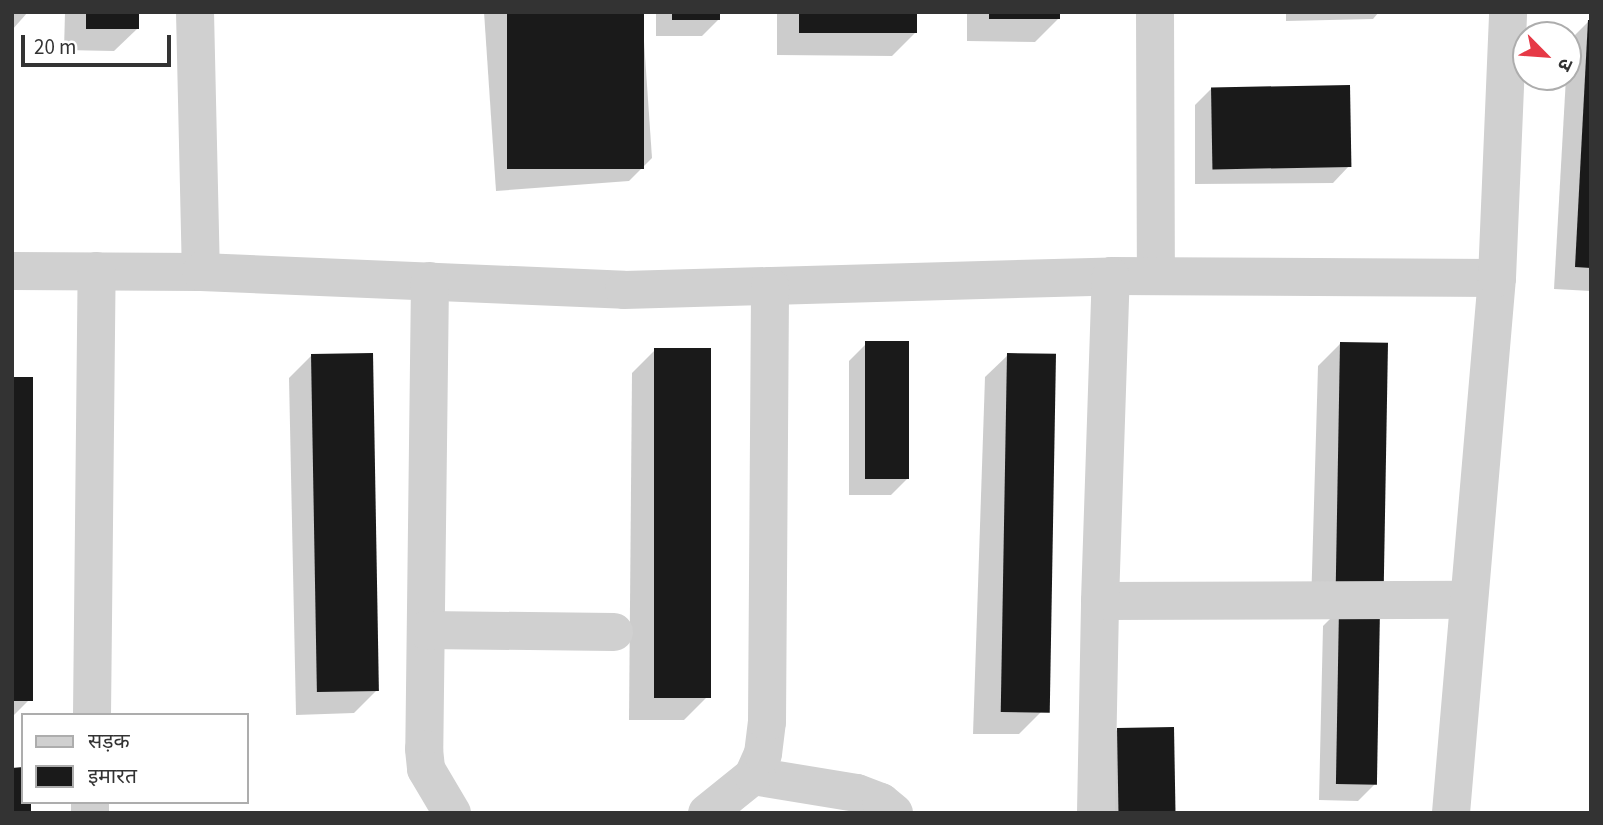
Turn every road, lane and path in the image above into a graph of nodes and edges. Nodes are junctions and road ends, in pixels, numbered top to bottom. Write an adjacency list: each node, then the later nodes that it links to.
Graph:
1 (195, 12): 6 (street)
2 (1155, 12): 8 (street)
3 (1508, 12): 9 (street)
4 (12, 271): 5 (street)
5 (97, 271): 6 (street); 16 (street)
6 (201, 272): 10 (street)
7 (1111, 275): 8 (street); 11 (street); 13 (street)
8 (1156, 276): 9 (street)
9 (1497, 278): 12 (street)
10 (430, 281): 11 (street); 14 (street)
11 (770, 286): 17 (street)
12 (1469, 600): 13 (street); 22 (street)
13 (1100, 601): 21 (street)
14 (426, 630): 15 (street); 18 (street)
15 (614, 632)
16 (92, 713)
17 (753, 776): 19 (street); 20 (street)
18 (452, 813)
19 (707, 813)
20 (894, 813)
21 (1097, 813)
22 (1451, 813)

